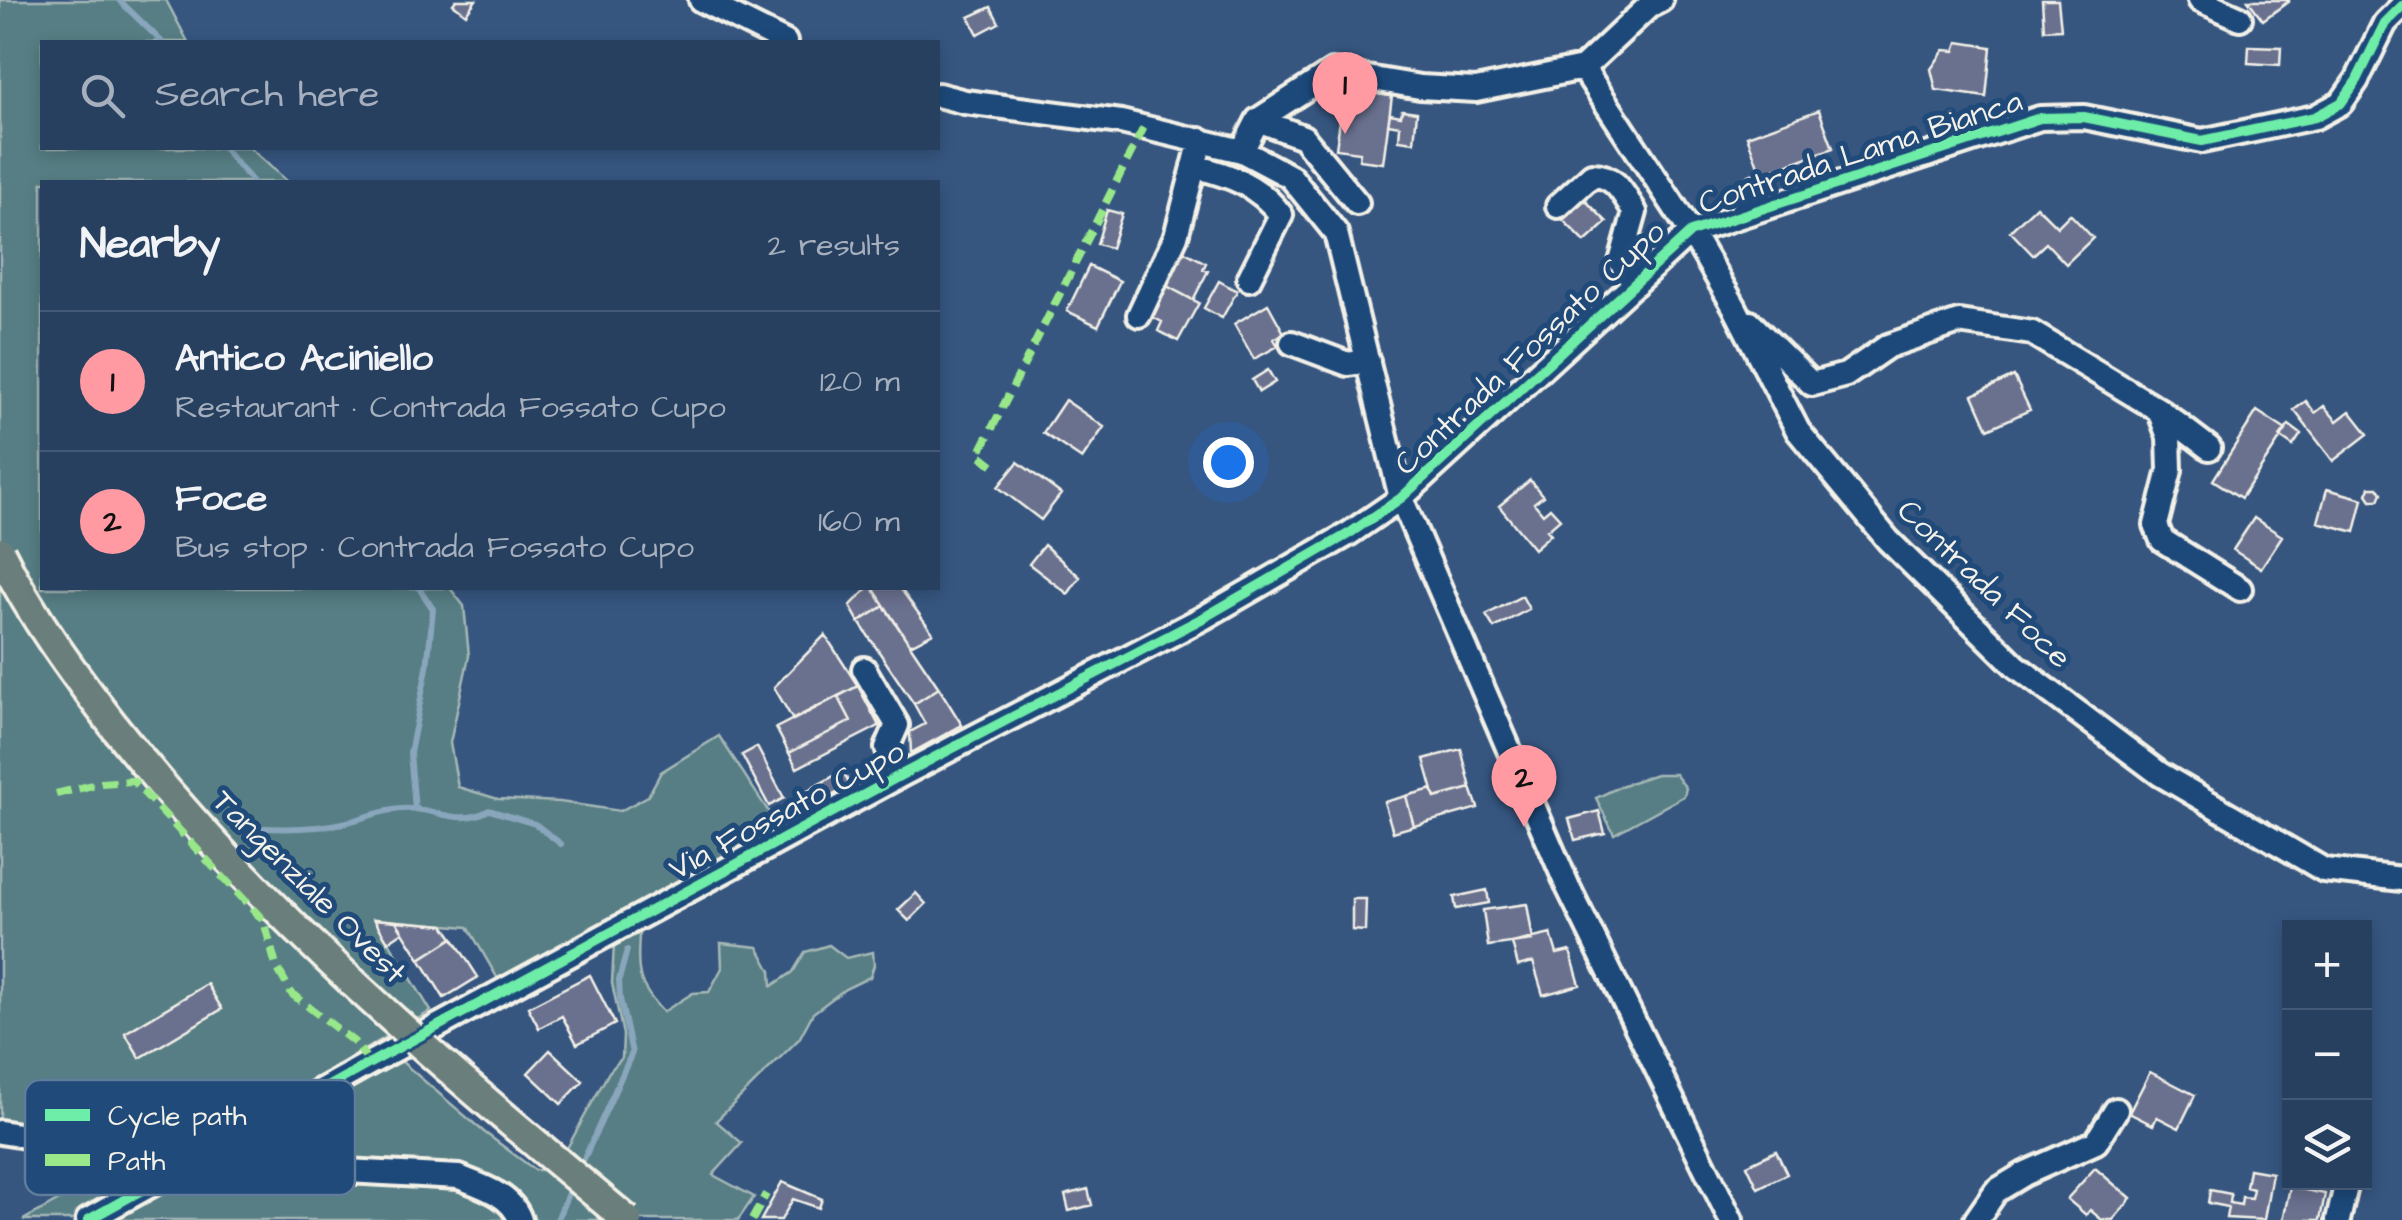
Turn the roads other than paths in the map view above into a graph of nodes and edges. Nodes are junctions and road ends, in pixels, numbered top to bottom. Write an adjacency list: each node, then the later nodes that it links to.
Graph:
1 (1661, 0): 7 (street)
2 (2200, 0): 5 (street)
3 (711, 2): 6 (street)
4 (2402, 6): 16 (street, Contrada Lama Bianca)
5 (2240, 18)
6 (781, 40)
7 (1583, 68): 9 (street); 17 (street, Contrada Foce)
8 (940, 95): 10 (street, Contrada Fossato Cupo)
9 (1258, 120): 11 (street); 14 (street)
10 (1201, 140): 11 (street, Contrada Fossato Cupo); 12 (street)
11 (1242, 152): 23 (street, Contrada Fossato Cupo)
12 (1194, 166): 18 (street); 21 (street)
13 (1756, 187): 16 (street)
14 (1358, 203)
15 (1558, 206): 19 (street)
16 (1740, 216): 17 (street, Contrada Lama Bianca)
17 (1691, 232): 19 (street, Contrada Fossato Cupo); 20 (street, Contrada Foce)
18 (1250, 279)
19 (1635, 284): 26 (street, Contrada Fossato Cupo)
20 (1734, 306): 24 (street); 31 (street, Contrada Foce)
21 (1139, 316)
22 (1292, 342): 23 (street)
23 (1368, 361): 26 (street, Contrada Fossato Cupo)
24 (2159, 410): 25 (street); 28 (street)
25 (2209, 448)
26 (1401, 498): 30 (street, Via Fossato Cupo); 42 (street, Contrada Fossato Cupo)
27 (0, 552): 41 (main road, Tangenziale Ovest, bridge)
28 (2240, 589)
29 (864, 669): 30 (street)
30 (901, 775): 32 (street, Via Fossato Cupo)
31 (2402, 879)
32 (341, 1080)
33 (2116, 1110): 43 (street)
34 (0, 1132): 35 (street)
35 (25, 1136)
36 (355, 1172): 40 (street)
37 (2345, 1190): 44 (street)
38 (134, 1195): 39 (street, Via Fossato Cupo)
39 (88, 1220)
40 (520, 1220)
41 (626, 1220)
42 (1731, 1220)
43 (1976, 1220)
44 (2338, 1220)

